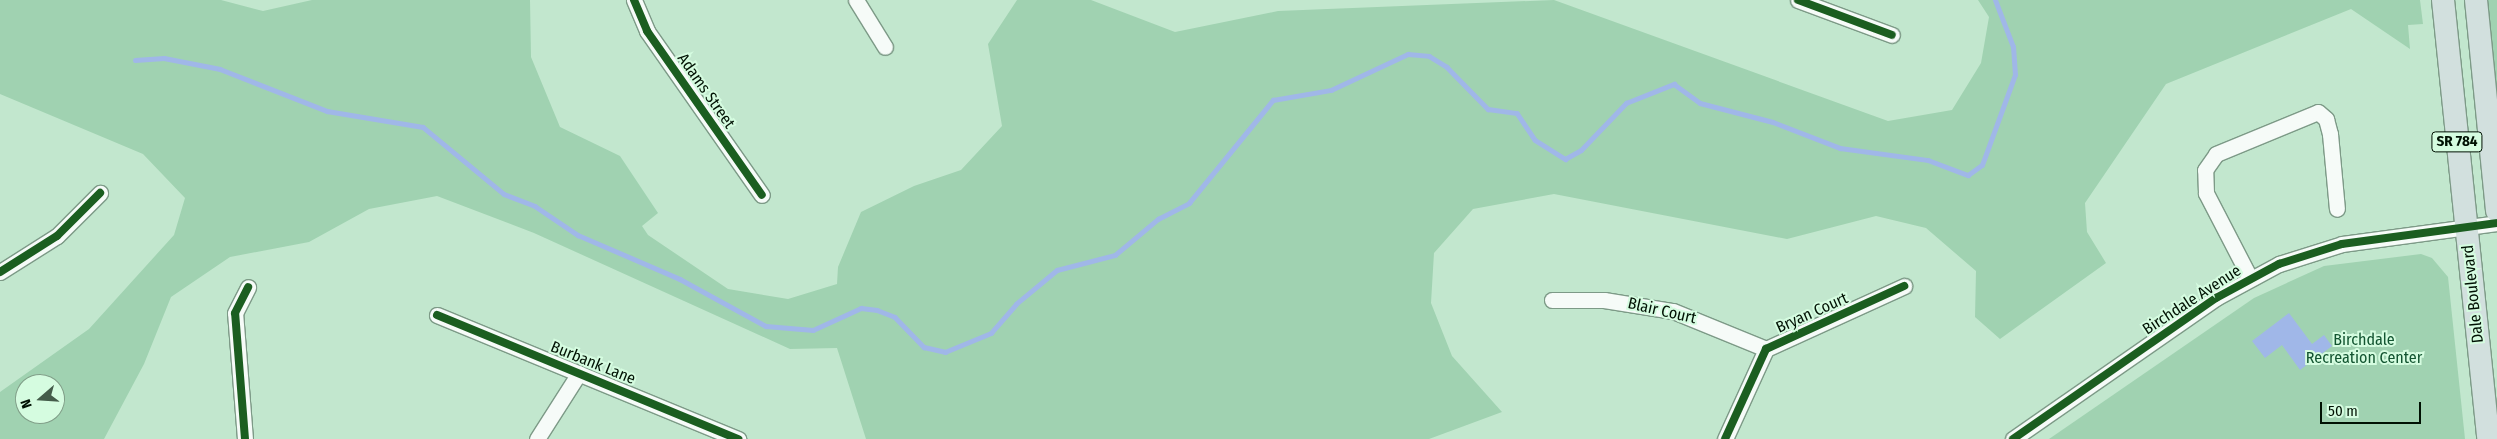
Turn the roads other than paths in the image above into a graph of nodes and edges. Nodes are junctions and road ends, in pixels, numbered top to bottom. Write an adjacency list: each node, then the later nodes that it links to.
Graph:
1 (634, 0): 9 (street, Adams Street)
2 (856, 0): 7 (street)
3 (1798, 0): 6 (street)
4 (2443, 0): 13 (main road, Dale Boulevard / SR 784)
5 (2476, 0): 11 (main road, SR 784)
6 (1892, 35)
7 (885, 47)
8 (100, 193): 14 (street)
9 (762, 195)
10 (2337, 209): 15 (street)
11 (2497, 211)
12 (2497, 223): 13 (street, Birchdale Avenue)
13 (2466, 226): 15 (street, Birchdale Avenue); 27 (main road, Dale Boulevard / SR 784)
14 (0, 272)
15 (2250, 278): 26 (street, Birchdale Avenue)
16 (1904, 286): 20 (street, Bryan Court)
17 (248, 287): 22 (street)
18 (1552, 300): 20 (street, Blair Court)
19 (436, 315): 21 (street, Burbank Lane)
20 (1766, 349): 25 (street, Bryan Court)
21 (580, 372): 23 (street); 24 (street, Burbank Lane)
22 (245, 439)
23 (537, 439)
24 (738, 439)
25 (1725, 439)
26 (2013, 439)
27 (2488, 439)

